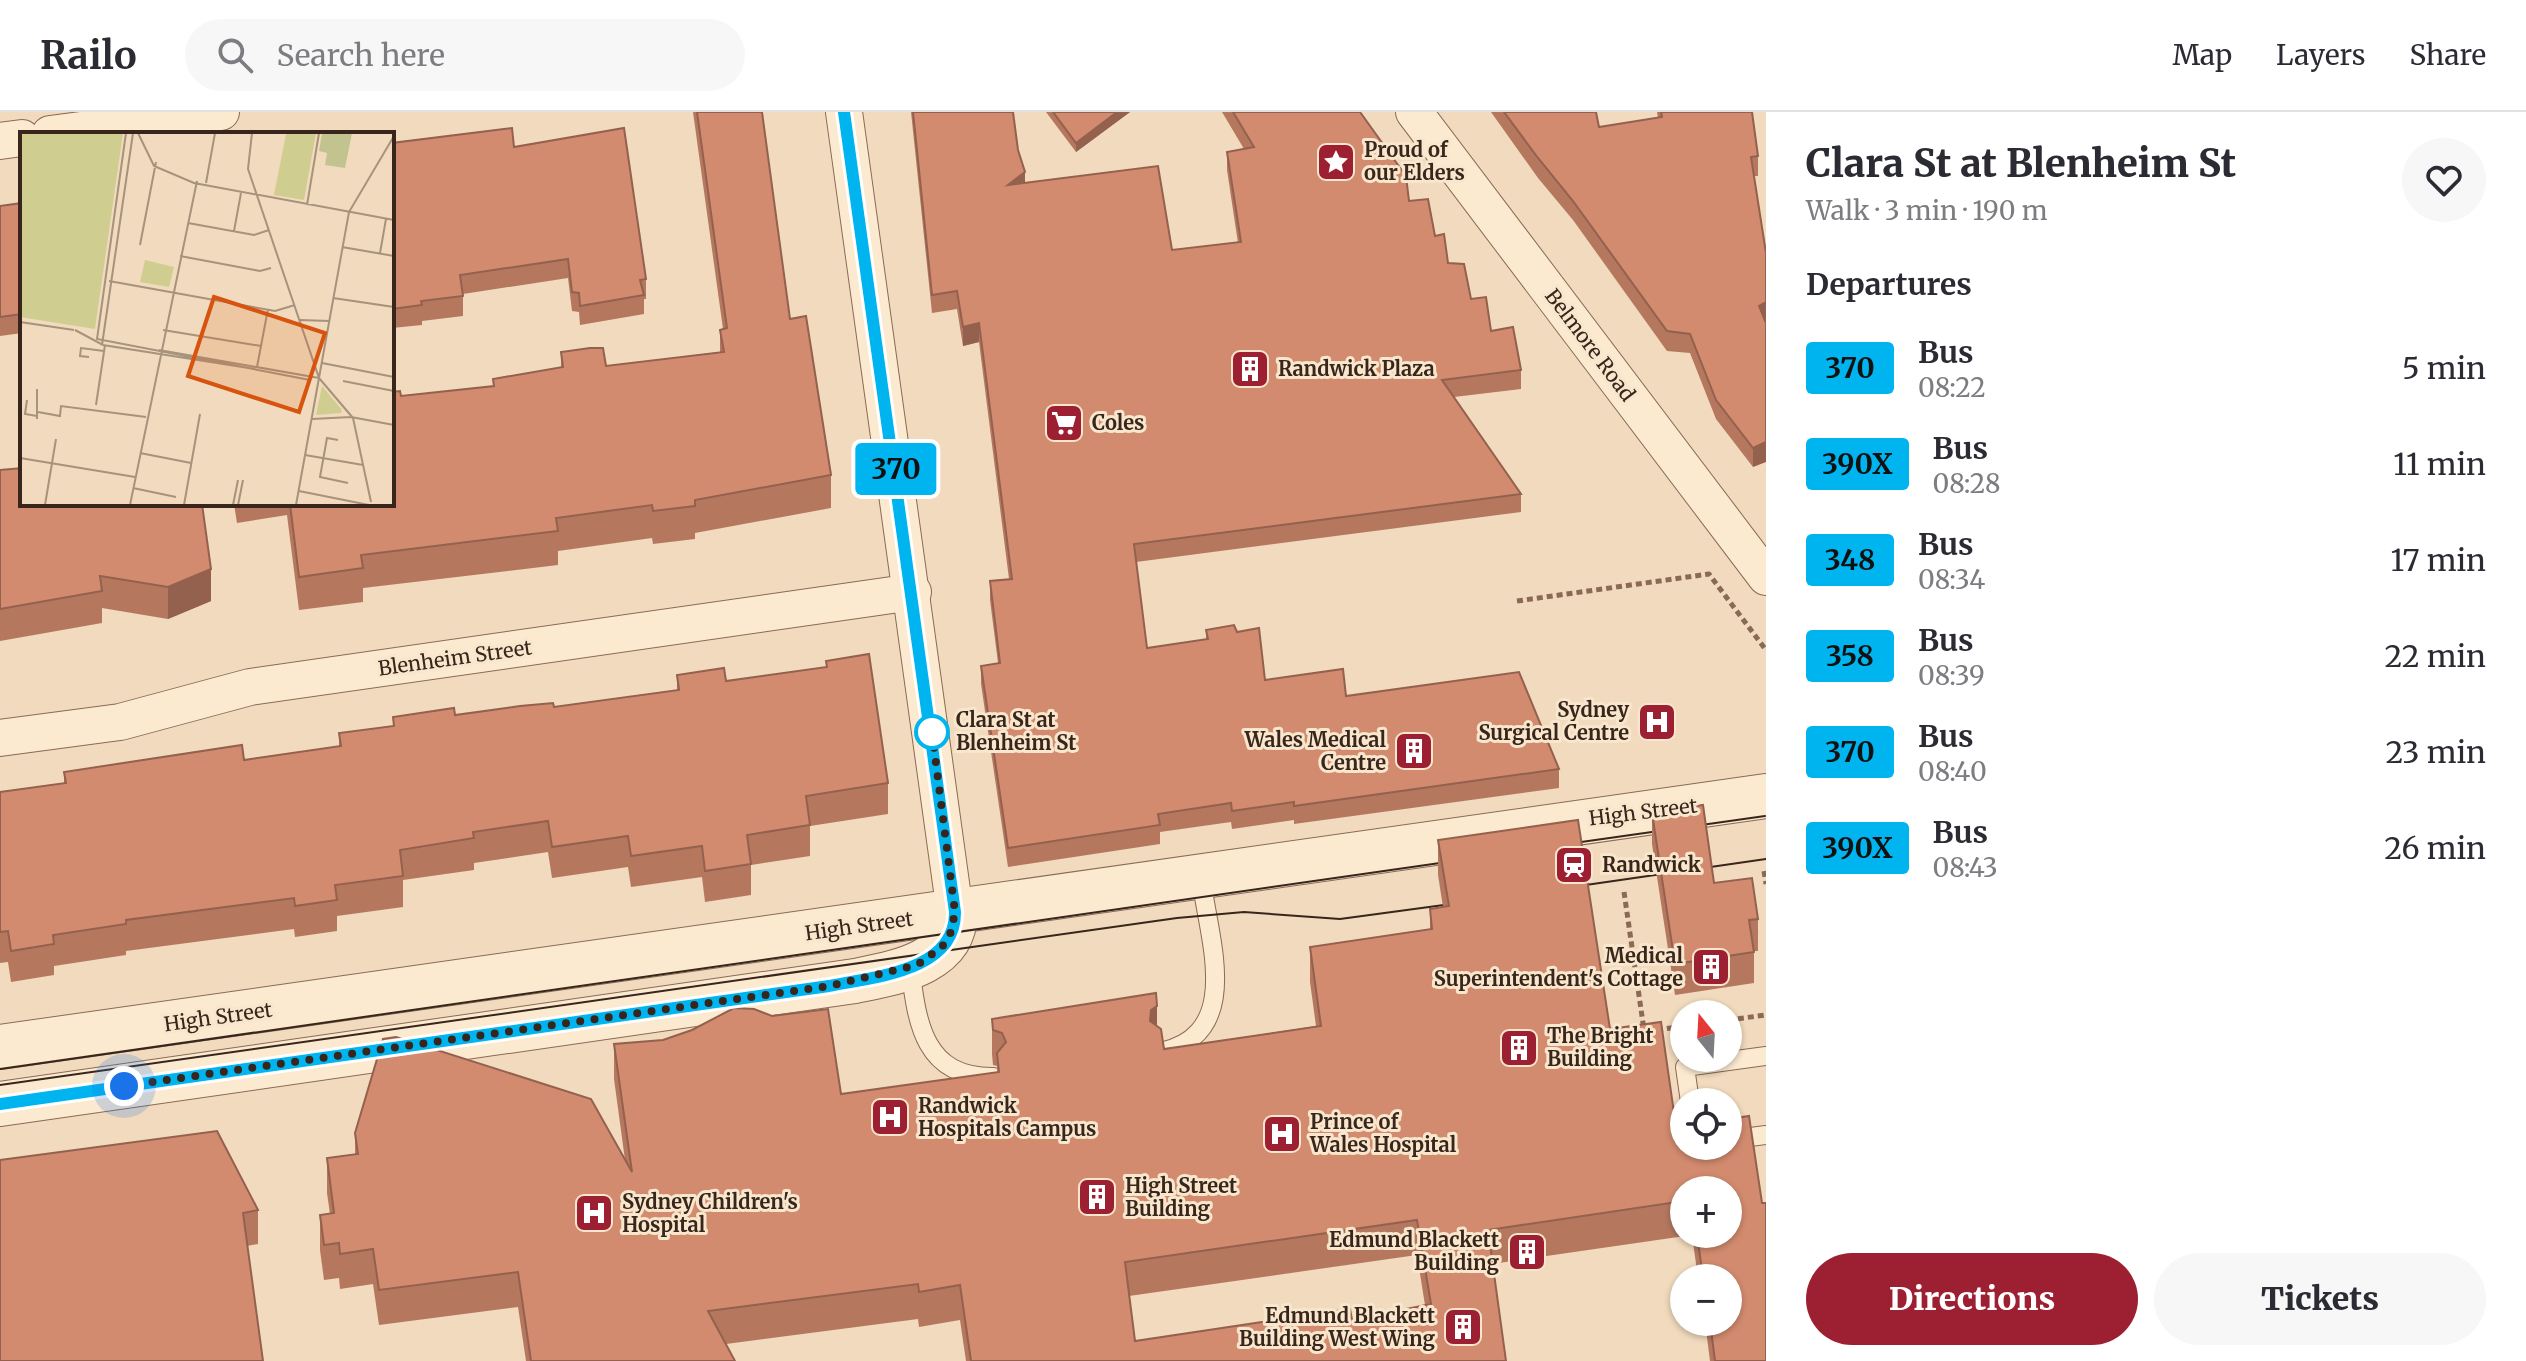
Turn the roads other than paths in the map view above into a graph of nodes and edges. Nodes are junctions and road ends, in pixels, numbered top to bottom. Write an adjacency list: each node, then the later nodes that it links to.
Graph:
1 (221, 112): 4 (street)
2 (844, 112): 9 (street)
3 (1414, 112): 7 (street, Belmore Road)
4 (66, 132)
5 (20, 138): 6 (street)
6 (0, 141)
7 (1750, 544): 8 (street, Belmore Road)
8 (1766, 577)
9 (913, 592): 10 (street, Blenheim Street); 13 (street)
10 (0, 738)
11 (1766, 796): 12 (street, High Street)
12 (1201, 877): 13 (street, High Street); 16 (lane)
13 (955, 912): 14 (street); 15 (street, High Street)
14 (910, 967): 18 (lane); 20 (street)
15 (0, 1047)
16 (1161, 1052)
17 (1766, 1056): 19 (lane)
18 (994, 1077)
19 (1688, 1088)
20 (0, 1104)
21 (1766, 1135): 22 (lane)
22 (1742, 1138)

